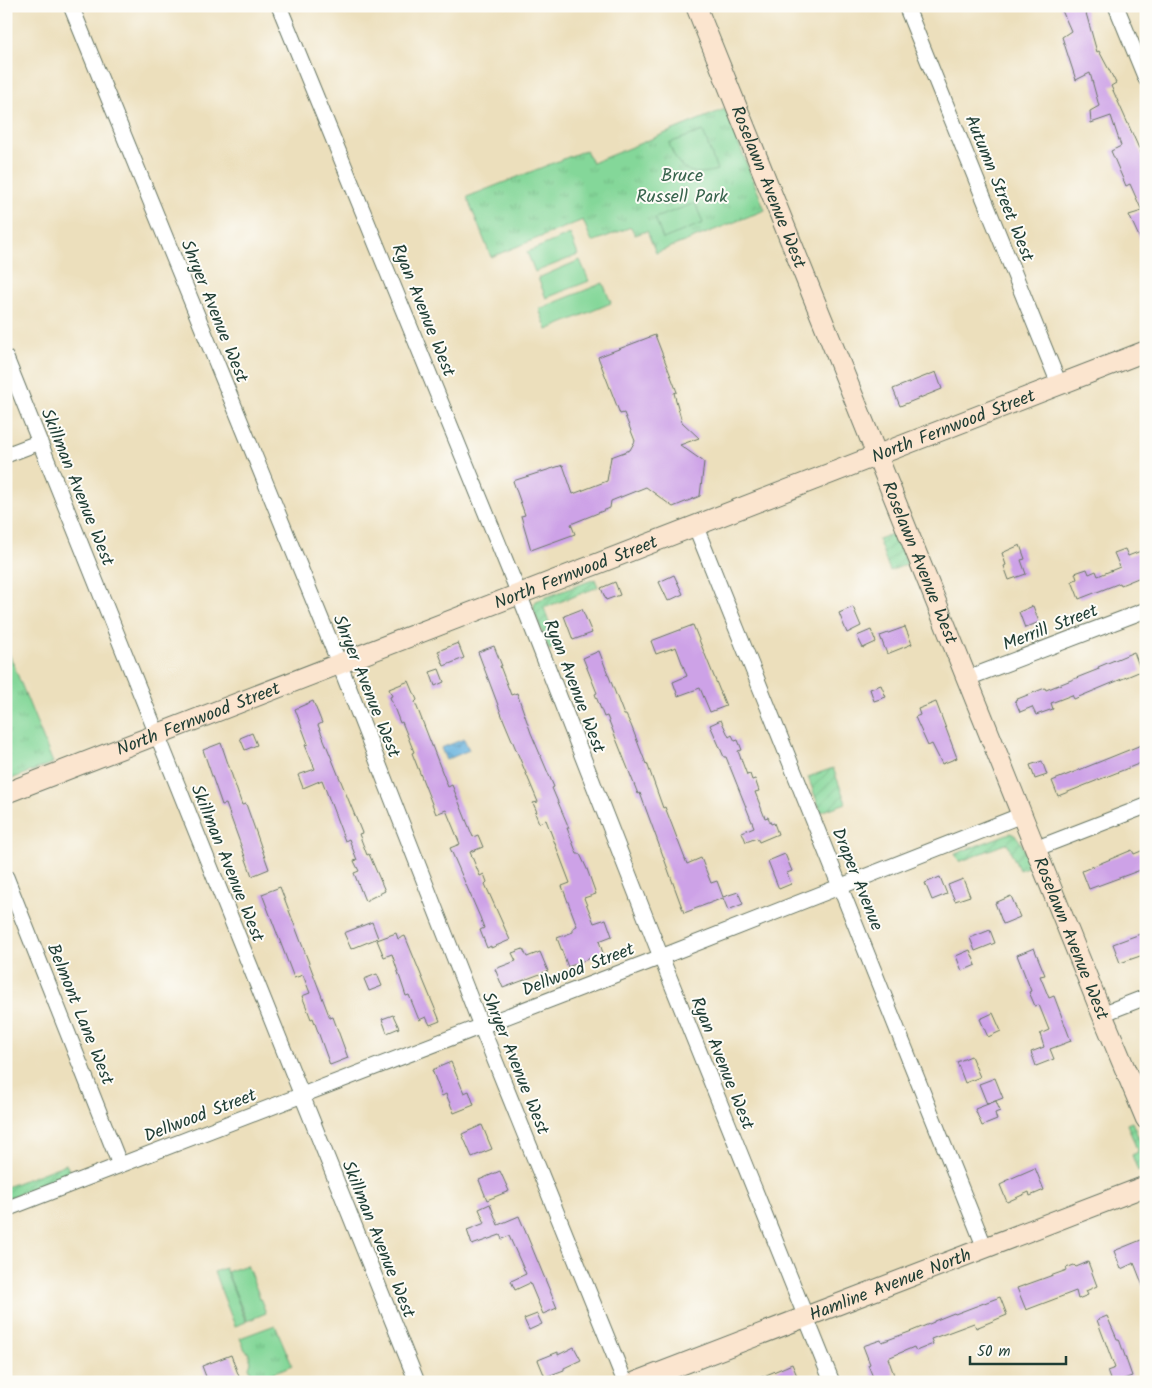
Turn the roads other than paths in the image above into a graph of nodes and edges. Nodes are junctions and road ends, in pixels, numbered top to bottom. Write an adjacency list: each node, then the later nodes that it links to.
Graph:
1 (71, 6): 16 (street, Shryer Avenue West)
2 (279, 6): 14 (street, Ryan Avenue West)
3 (696, 6): 12 (street, Roselawn Avenue West)
4 (906, 6): 9 (street, Autumn Street West)
5 (1116, 6): 6 (street)
6 (1146, 79)
7 (1146, 351): 9 (street, North Fernwood Street)
8 (6, 358): 10 (street, Skillman Avenue West)
9 (1059, 384): 12 (street, North Fernwood Street)
10 (40, 442): 11 (street); 18 (street, Skillman Avenue West)
11 (6, 455)
12 (878, 455): 13 (street, North Fernwood Street); 17 (street, Roselawn Avenue West)
13 (695, 525): 14 (street, North Fernwood Street); 24 (street, Draper Avenue)
14 (519, 594): 16 (street, North Fernwood Street); 25 (street, Ryan Avenue West)
15 (1146, 610): 17 (street, Merrill Street)
16 (339, 663): 18 (street, North Fernwood Street); 28 (street, Shryer Avenue West)
17 (968, 678): 21 (street, Roselawn Avenue West)
18 (157, 735): 19 (street, North Fernwood Street); 29 (street, Skillman Avenue West)
19 (6, 793)
20 (1146, 806): 22 (street)
21 (1022, 815): 22 (street, Roselawn Avenue West); 24 (street, Dellwood Street)
22 (1035, 849): 27 (street, Roselawn Avenue West)
23 (6, 877): 31 (street, Belmont Lane West)
24 (841, 887): 25 (street, Dellwood Street); 34 (street, Draper Avenue)
25 (661, 957): 28 (street, Dellwood Street); 35 (street, Ryan Avenue West)
26 (1146, 997): 27 (street)
27 (1102, 1014): 30 (street, Roselawn Avenue West)
28 (481, 1026): 29 (street, Dellwood Street); 37 (street, Shryer Avenue West)
29 (301, 1096): 31 (street, Dellwood Street); 36 (street, Skillman Avenue West)
30 (1146, 1119)
31 (120, 1165): 33 (street, Dellwood Street)
32 (1146, 1186): 34 (street, Hamline Avenue North)
33 (6, 1209)
34 (985, 1248): 35 (street, Hamline Avenue North)
35 (805, 1317): 38 (street, Hamline Avenue North); 39 (street, Ryan Avenue West)
36 (417, 1382)
37 (625, 1382)
38 (636, 1382)
39 (832, 1382)

